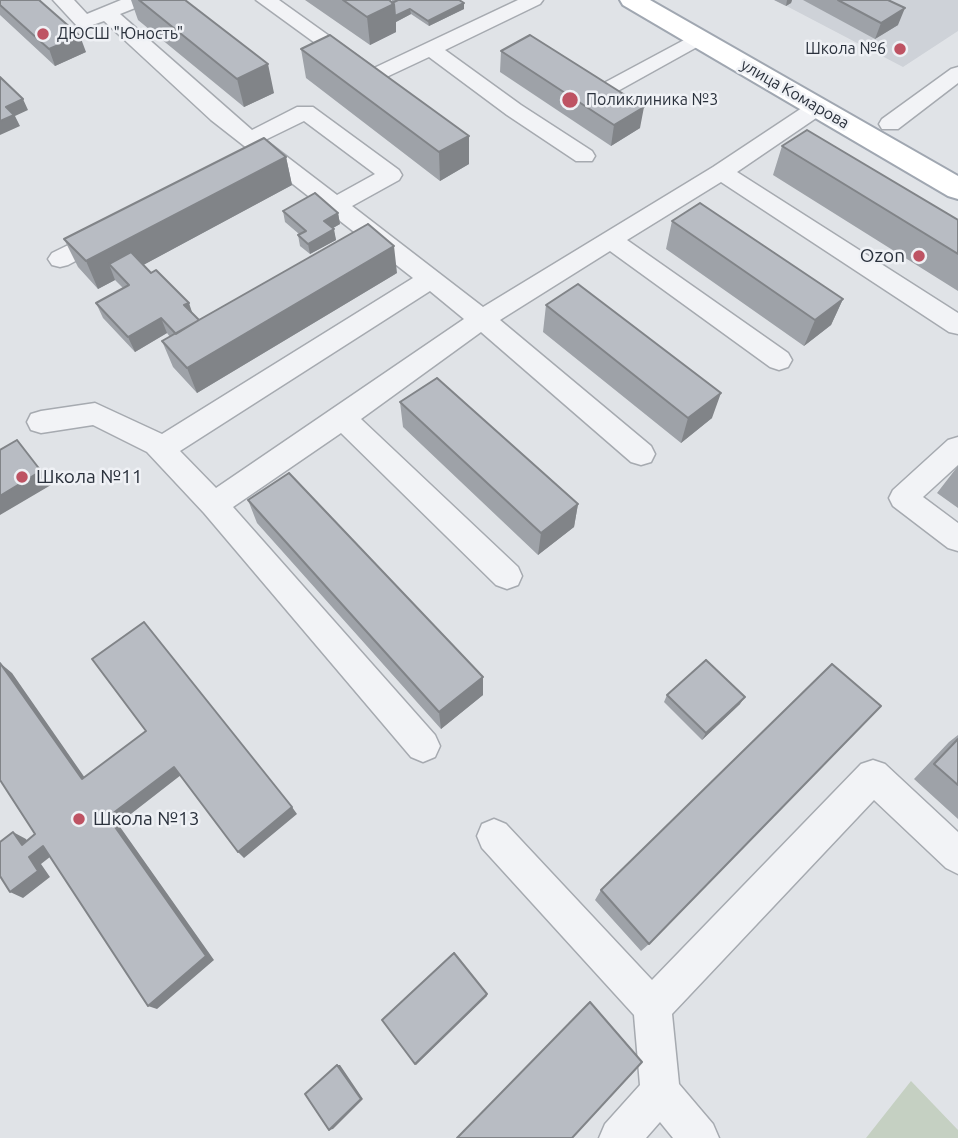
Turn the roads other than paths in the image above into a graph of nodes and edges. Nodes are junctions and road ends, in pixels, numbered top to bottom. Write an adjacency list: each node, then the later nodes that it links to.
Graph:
1 (63, 0): 7 (lane)
2 (138, 0): 7 (lane)
3 (266, 0): 9 (lane)
4 (533, 0): 9 (lane)
5 (632, 0): 8 (main road, улица Комарова)
6 (672, 0): 13 (main road)
7 (107, 13): 14 (lane)
8 (699, 38): 11 (lane); 12 (main road, улица Комарова)
9 (431, 49): 15 (lane)
10 (958, 73): 13 (lane)
11 (609, 88)
12 (818, 107): 18 (lane); 19 (main road, улица Комарова)
13 (890, 124): 16 (main road)
14 (258, 145): 17 (lane); 20 (lane); 20 (lane)
15 (584, 156)
16 (958, 162)
17 (241, 163)
18 (721, 172): 22 (lane); 26 (lane)
19 (958, 189)
20 (336, 205): 24 (lane)
21 (132, 221): 23 (lane)
22 (610, 240): 25 (lane); 27 (lane)
23 (60, 259)
24 (431, 279): 25 (lane); 31 (lane)
25 (482, 319): 28 (lane); 32 (lane)
26 (958, 325)
27 (779, 360)
28 (343, 418): 33 (lane); 35 (lane)
29 (41, 422): 31 (lane)
30 (958, 448): 34 (lane)
31 (161, 449): 33 (lane)
32 (641, 454)
33 (214, 505): 36 (lane)
34 (958, 540)
35 (507, 576)
36 (423, 746)
37 (494, 836): 39 (lane)
38 (958, 856): 39 (lane)
39 (652, 1007): 40 (lane)
40 (660, 1092): 41 (lane); 42 (lane)
41 (619, 1138)
42 (699, 1138)

